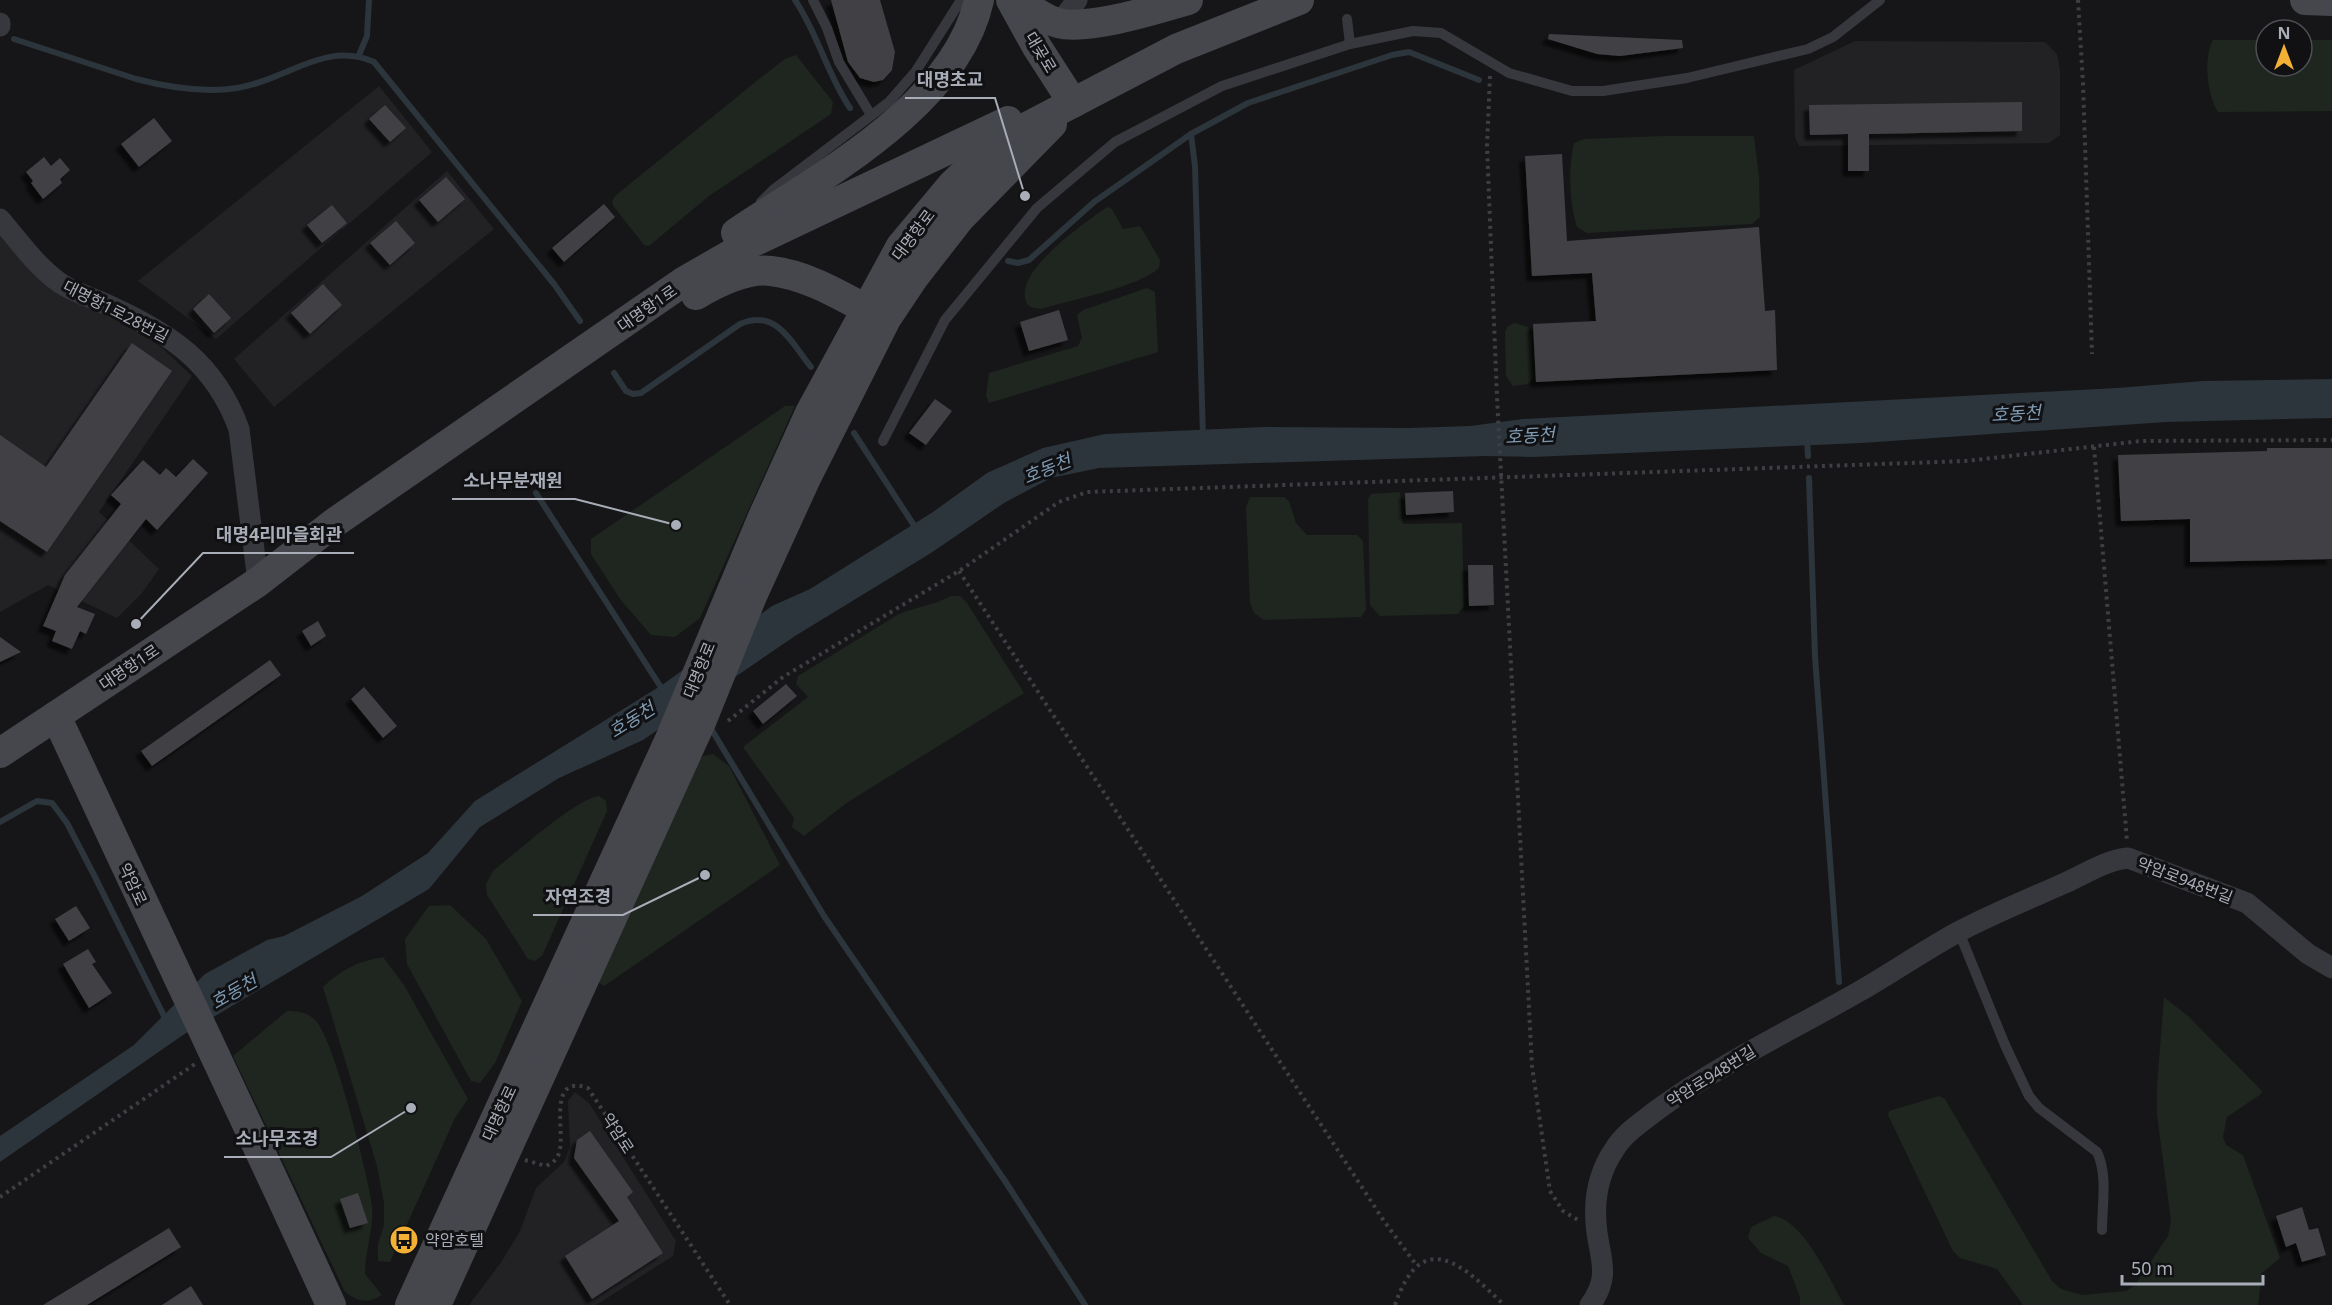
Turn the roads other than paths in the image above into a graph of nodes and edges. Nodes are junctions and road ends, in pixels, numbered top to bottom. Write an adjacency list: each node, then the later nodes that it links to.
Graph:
1 (813, 0): 16 (lane)
2 (961, 0): 16 (lane)
3 (979, 0): 18 (street)
4 (1011, 0): 15 (street, 대곶로)
5 (1017, 0): 13 (street)
6 (1077, 0): 13 (street)
7 (1188, 0): 13 (street)
8 (1299, 0): 15 (street, 대명항로)
9 (1880, 0): 14 (lane)
10 (2305, 0): 11 (street)
11 (2332, 1)
12 (1347, 19): 14 (lane)
13 (1059, 24)
14 (1350, 44): 21 (lane)
15 (1073, 103): 19 (street, 대명항1로); 20 (street, 대명항로)
16 (871, 115): 18 (lane)
17 (0, 219): 22 (street, 대명항1로28번길)
18 (724, 241): 19 (street)
19 (683, 282): 22 (street, 대명항1로)
20 (875, 314): 22 (street, 대명항1로); 28 (street, 대명항로); 28 (street, 대명항로)
21 (883, 441)
22 (258, 582): 23 (street, 대명항1로)
23 (56, 716): 24 (street, 대명항1로); 29 (street, 약암로)
24 (0, 753)
25 (1959, 932): 26 (street, 약암로948번길); 27 (lane); 30 (street, 약암로948번길)
26 (2332, 968)
27 (2102, 1230)
28 (416, 1303)
29 (331, 1305)
30 (1590, 1305)

